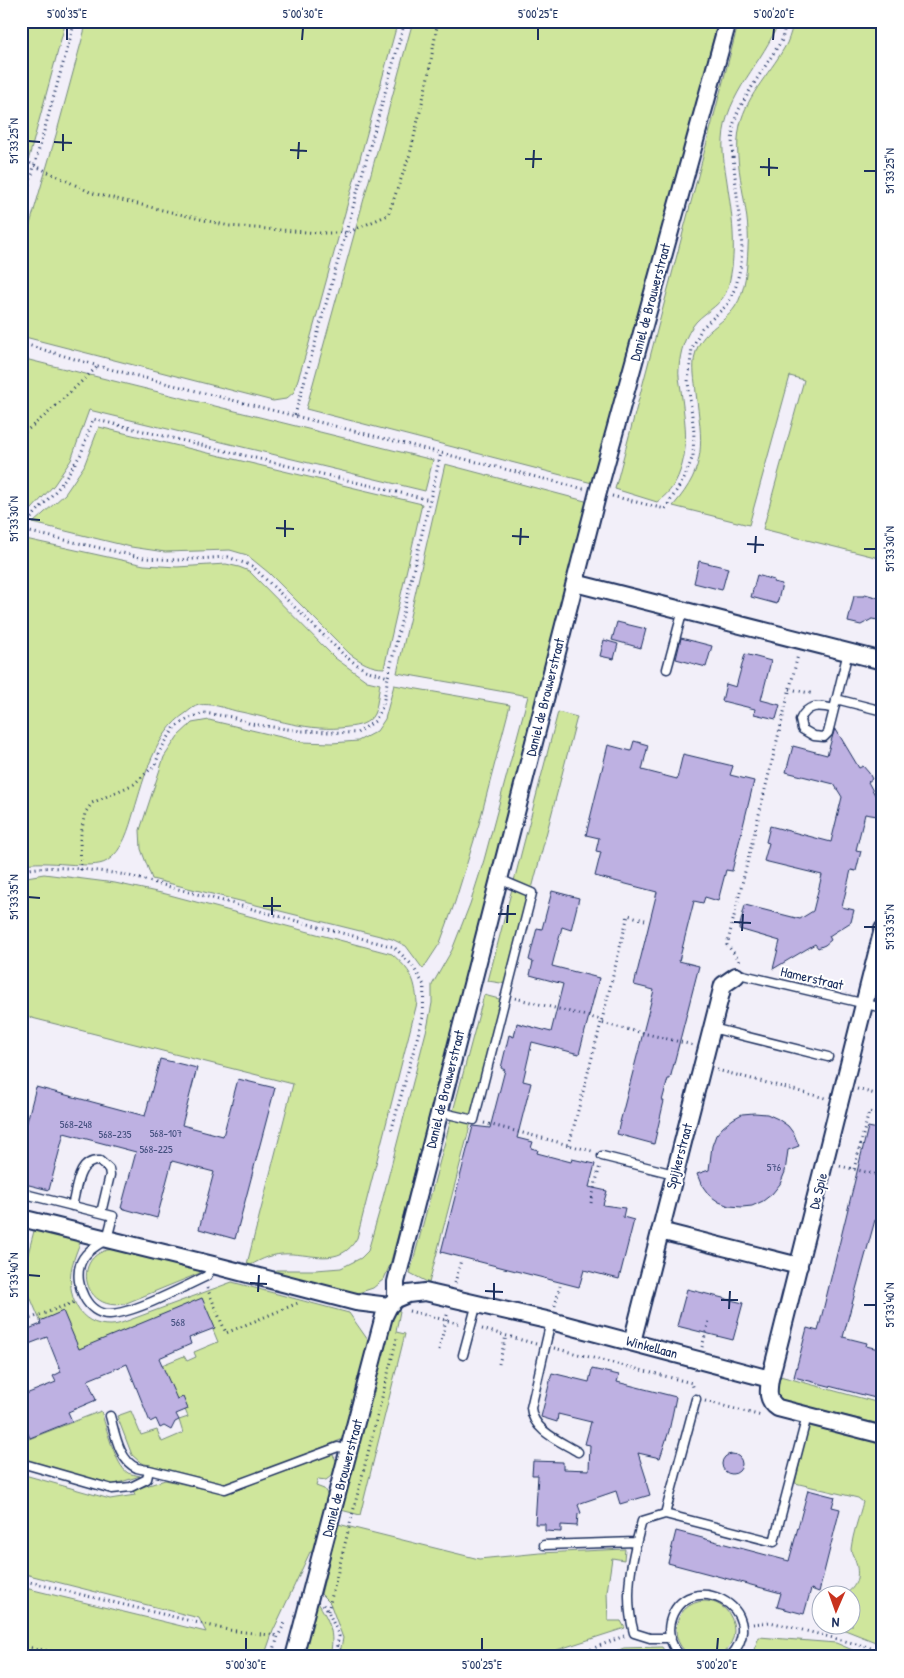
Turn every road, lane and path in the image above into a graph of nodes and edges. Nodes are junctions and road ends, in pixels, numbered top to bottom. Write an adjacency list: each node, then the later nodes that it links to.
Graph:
1 (76, 21): 7 (path)
2 (405, 21): 9 (path)
3 (438, 21): 9 (path)
4 (728, 21): 15 (street, Daniel de Brouwerstraat)
5 (786, 21): 15 (path)
6 (21, 159): 7 (path)
7 (36, 165): 8 (path); 9 (path)
8 (21, 212)
9 (347, 233): 12 (path)
10 (21, 343): 11 (path)
11 (98, 366): 12 (path); 13 (path)
12 (295, 415): 14 (path)
13 (21, 435)
14 (441, 453): 15 (path); 16 (path)
15 (598, 492): 18 (street, Daniel de Brouwerstraat)
16 (430, 500): 17 (path); 24 (path)
17 (21, 530): 24 (path)
18 (574, 583): 19 (street); 30 (street, Daniel de Brouwerstraat)
19 (683, 610): 20 (street); 23 (lane)
20 (802, 640): 21 (street); 33 (path)
21 (848, 652): 22 (street); 25 (lane)
22 (883, 661)
23 (667, 669)
24 (388, 677): 28 (path)
25 (836, 699): 26 (lane); 27 (lane)
26 (834, 709): 26 (lane)
27 (883, 711)
28 (81, 870): 29 (path); 46 (path)
29 (21, 871)
30 (499, 879): 34 (lane); 44 (street, Daniel de Brouwerstraat)
31 (645, 920): 37 (path)
32 (883, 929): 35 (street, De Spie)
33 (736, 976): 35 (lane, Hamerstraat); 38 (street, Spijkerstraat)
34 (506, 996): 37 (path); 45 (lane)
35 (864, 1003): 36 (lane, Hamerstraat); 42 (street, De Spie)
36 (883, 1008)
37 (602, 1022): 39 (path); 47 (path)
38 (712, 1028): 39 (street, Spijkerstraat); 40 (lane)
39 (707, 1049): 41 (street, Spijkerstraat)
40 (828, 1057)
41 (702, 1066): 42 (path); 51 (street, Spijkerstraat)
42 (842, 1093): 43 (path); 49 (street, De Spie)
43 (882, 1094): 50 (path)
44 (439, 1112): 45 (lane); 66 (street, Daniel de Brouwerstraat)
45 (474, 1120): 47 (path)
46 (391, 1132)
47 (569, 1145): 48 (path)
48 (602, 1156): 51 (lane); 54 (path)
49 (825, 1162): 50 (path); 61 (street, De Spie)
50 (854, 1169): 52 (path)
51 (674, 1174): 58 (street, Spijkerstraat)
52 (883, 1176)
53 (21, 1193): 55 (lane)
54 (591, 1203)
55 (72, 1206): 56 (lane); 56 (lane)
56 (101, 1213): 59 (lane)
57 (21, 1218): 59 (street)
58 (660, 1231): 61 (street); 73 (street, Spijkerstraat)
59 (107, 1239): 60 (street); 65 (lane)
60 (213, 1265): 62 (lane); 64 (street)
61 (799, 1266): 77 (street, De Spie)
62 (203, 1278): 64 (path); 65 (lane)
63 (560, 1286): 68 (path)
64 (321, 1293): 66 (street)
65 (84, 1299): 69 (path)
66 (393, 1303): 67 (street, Winkellaan); 70 (path); 83 (street, Daniel de Brouwerstraat)
67 (477, 1303): 68 (street, Winkellaan); 70 (lane)
68 (551, 1321): 73 (street, Winkellaan); 74 (lane)
69 (21, 1322)
70 (470, 1326): 72 (path); 75 (lane)
71 (399, 1328): 92 (path)
72 (506, 1336): 74 (path); 76 (path)
73 (632, 1342): 77 (street, Winkellaan)
74 (545, 1346): 78 (path); 84 (lane)
75 (463, 1355)
76 (499, 1364)
77 (770, 1379): 80 (street)
78 (696, 1399): 81 (path); 87 (lane)
79 (110, 1416): 86 (lane)
80 (807, 1416): 82 (street); 87 (lane)
81 (768, 1417)
82 (883, 1435)
83 (349, 1450): 86 (lane); 91 (street, Daniel de Brouwerstraat)
84 (578, 1452)
85 (21, 1464): 86 (lane)
86 (149, 1470)
87 (666, 1514): 88 (lane)
88 (636, 1542): 89 (lane); 94 (lane)
89 (544, 1545)
90 (21, 1580): 95 (path)
91 (312, 1592): 92 (path); 102 (street, Daniel de Brouwerstraat)
92 (328, 1611): 97 (path)
93 (741, 1625): 96 (lane); 99 (path); 107 (lane)
94 (634, 1632): 96 (lane); 100 (path)
95 (278, 1636)
96 (670, 1638): 106 (lane)
97 (337, 1644): 103 (path); 104 (path)
98 (21, 1646): 101 (path)
99 (883, 1653)
100 (584, 1654): 105 (path)
101 (83, 1657)
102 (294, 1657)
103 (334, 1657)
104 (344, 1657)
105 (567, 1657)
106 (682, 1657)
107 (730, 1657)

